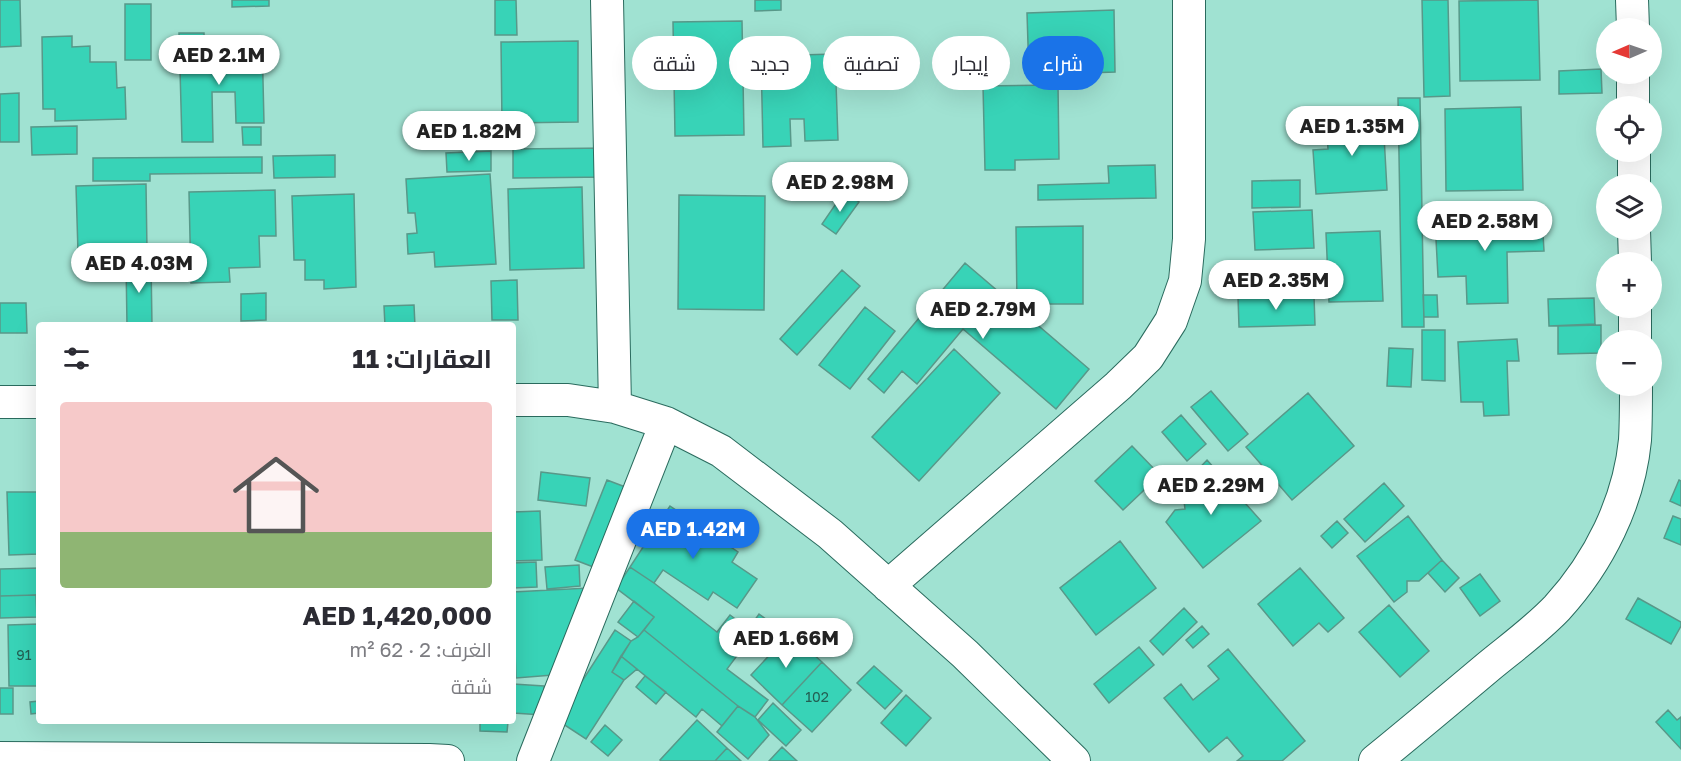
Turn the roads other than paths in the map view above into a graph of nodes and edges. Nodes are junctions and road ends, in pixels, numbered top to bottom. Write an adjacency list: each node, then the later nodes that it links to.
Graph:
1 (607, 0): 9 (street)
2 (1189, 0): 11 (street)
3 (1632, 0): 4 (street)
4 (1633, 18)
5 (1636, 396): 17 (street)
6 (516, 400): 9 (street)
7 (0, 402): 8 (street)
8 (36, 402)
9 (615, 407): 10 (street)
10 (666, 423): 11 (street); 15 (street)
11 (888, 586): 16 (street)
12 (0, 758): 13 (street)
13 (284, 760): 14 (street)
14 (448, 761)
15 (533, 761)
16 (1074, 761)
17 (1375, 761)

